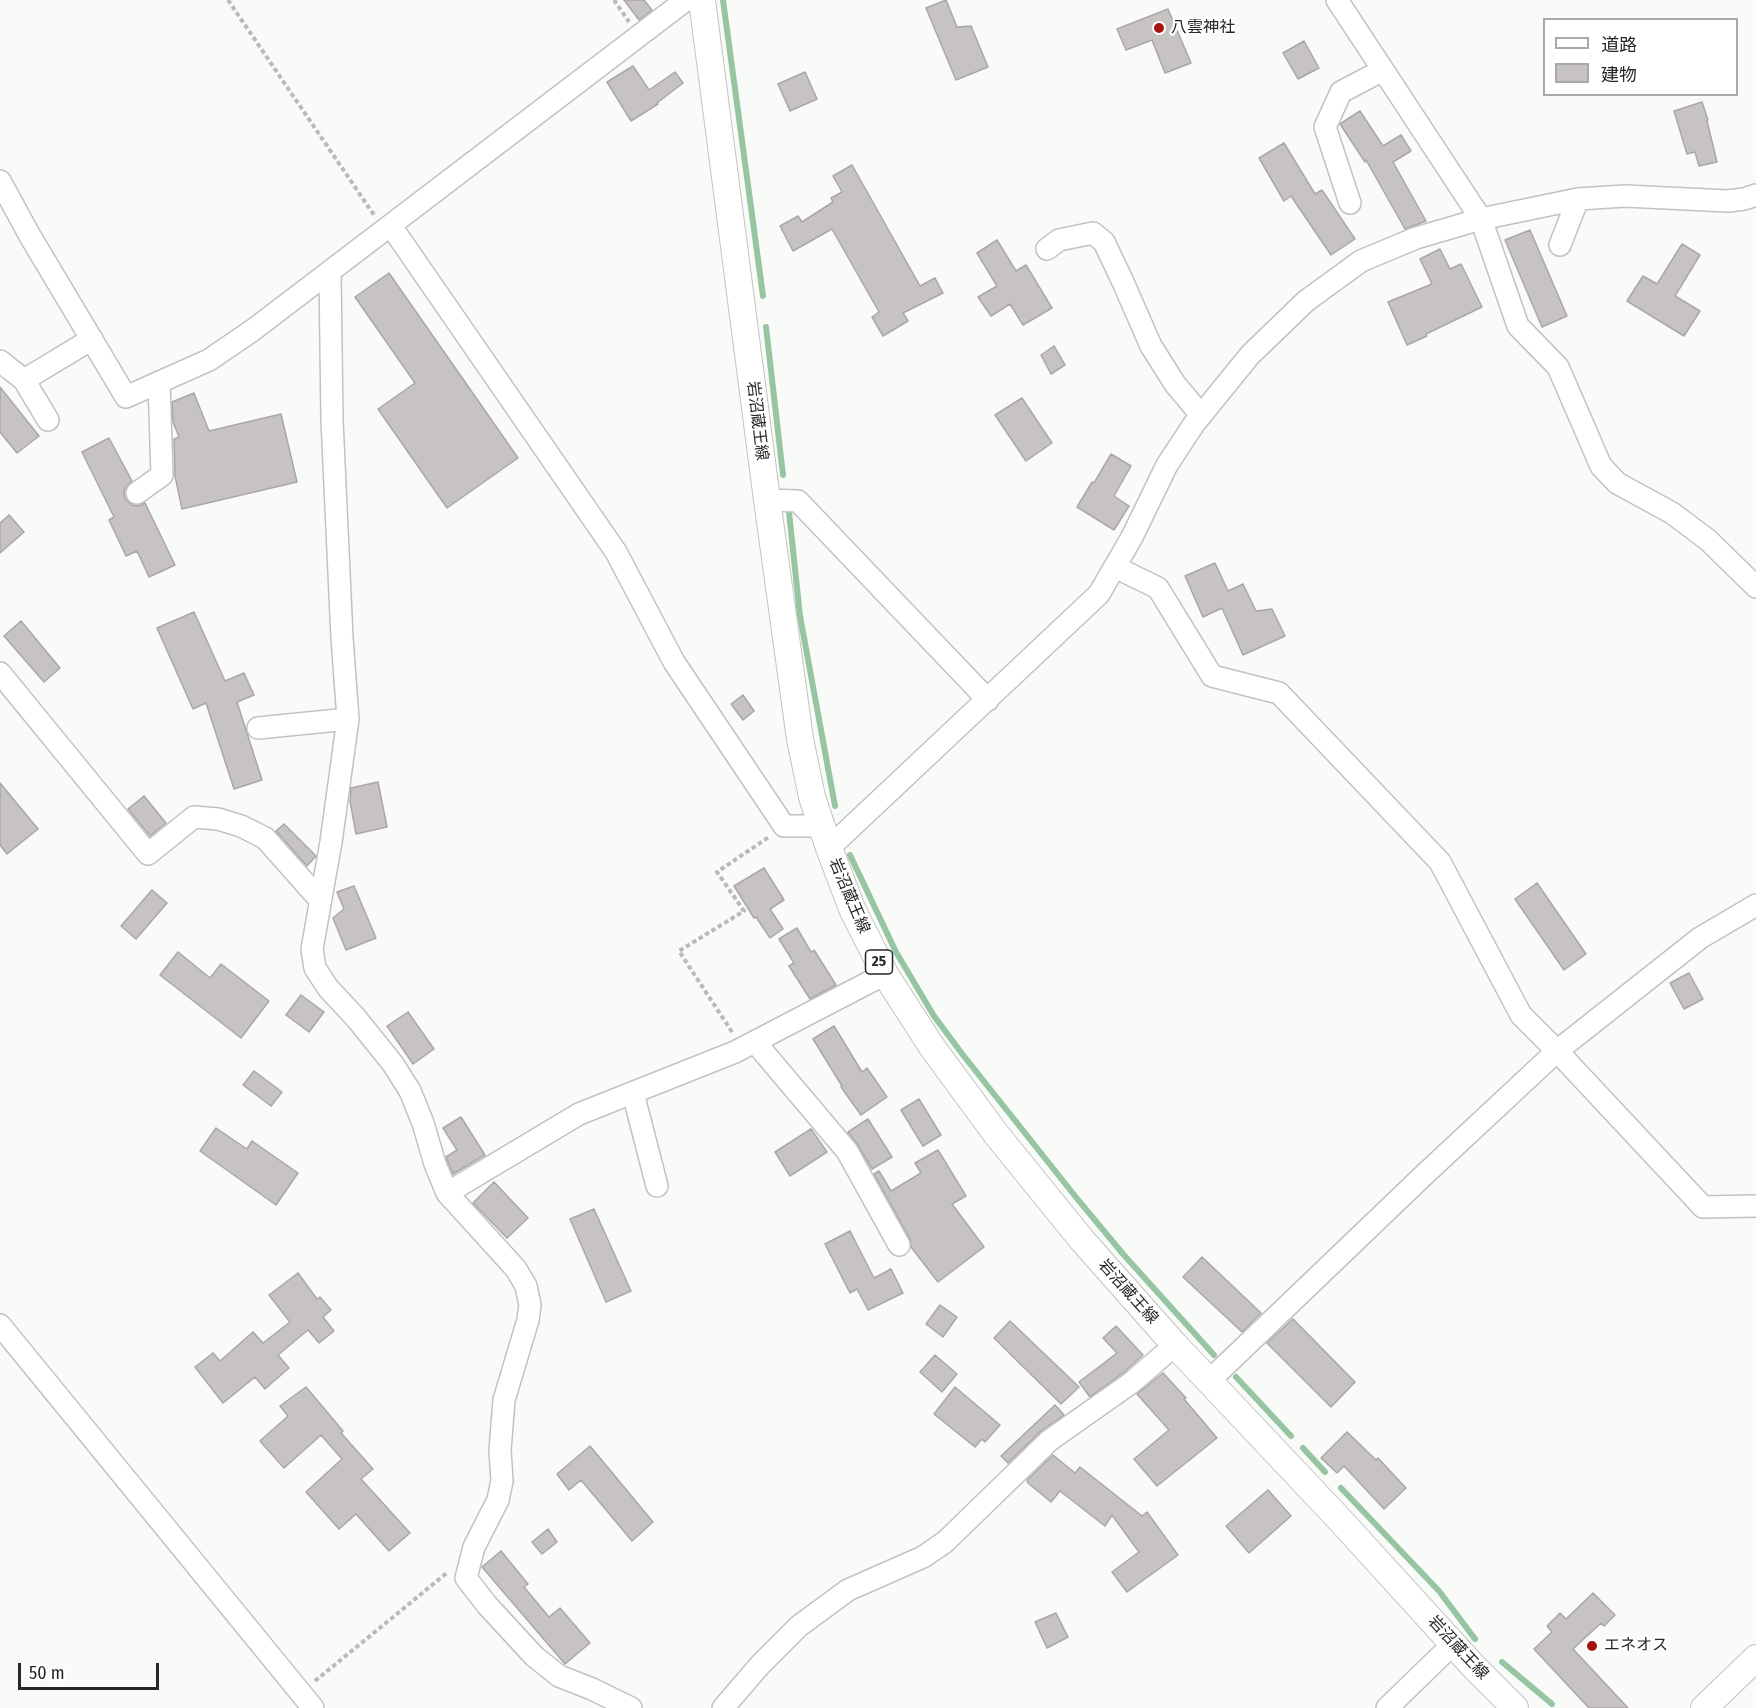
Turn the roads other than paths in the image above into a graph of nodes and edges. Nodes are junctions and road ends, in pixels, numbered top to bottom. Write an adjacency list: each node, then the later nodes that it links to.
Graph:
1 (686, 0): 10 (street)
2 (702, 0): 21 (main road, 岩沼蔵王線 / 25)
3 (1337, 0): 4 (street)
4 (1383, 70): 8 (street); 9 (street)
5 (0, 181): 14 (street)
6 (1756, 195): 7 (street)
7 (1578, 199): 9 (street); 11 (street)
8 (1350, 203)
9 (1481, 219): 18 (street); 23 (street)
10 (388, 229): 13 (street); 28 (street)
11 (1560, 244)
12 (1047, 249): 18 (street)
13 (330, 272): 17 (street); 26 (street)
14 (92, 339): 16 (street); 17 (street)
15 (0, 360): 16 (street)
16 (24, 380): 19 (street)
17 (159, 382): 20 (street)
18 (1201, 415): 22 (street)
19 (48, 420)
20 (137, 493)
21 (767, 500): 25 (street); 28 (main road, 岩沼蔵王線 / 25)
22 (1115, 567): 25 (street); 33 (street)
23 (1756, 587)
24 (0, 673): 29 (street)
25 (988, 699): 28 (street)
26 (348, 719): 27 (street); 29 (street)
27 (258, 728)
28 (825, 837): 31 (main road, 岩沼蔵王線 / 25)
29 (320, 900): 36 (street)
30 (1756, 905): 33 (street)
31 (885, 974): 32 (street); 40 (main road, 岩沼蔵王線 / 25)
32 (749, 1045): 34 (street); 38 (street)
33 (1557, 1051): 37 (street); 41 (street)
34 (633, 1093): 35 (street); 36 (street)
35 (657, 1186)
36 (447, 1193): 45 (street)
37 (1756, 1206)
38 (899, 1245)
39 (0, 1324): 44 (street)
40 (1175, 1345): 41 (main road, 岩沼蔵王線 / 25); 46 (street)
41 (1209, 1381): 42 (main road, 岩沼蔵王線 / 25)
42 (1454, 1644): 47 (street); 48 (main road, 岩沼蔵王線 / 25)
43 (1756, 1658): 49 (main road)
44 (306, 1701)
45 (631, 1708)
46 (723, 1708)
47 (1387, 1708)
48 (1515, 1708)
49 (1704, 1708)

